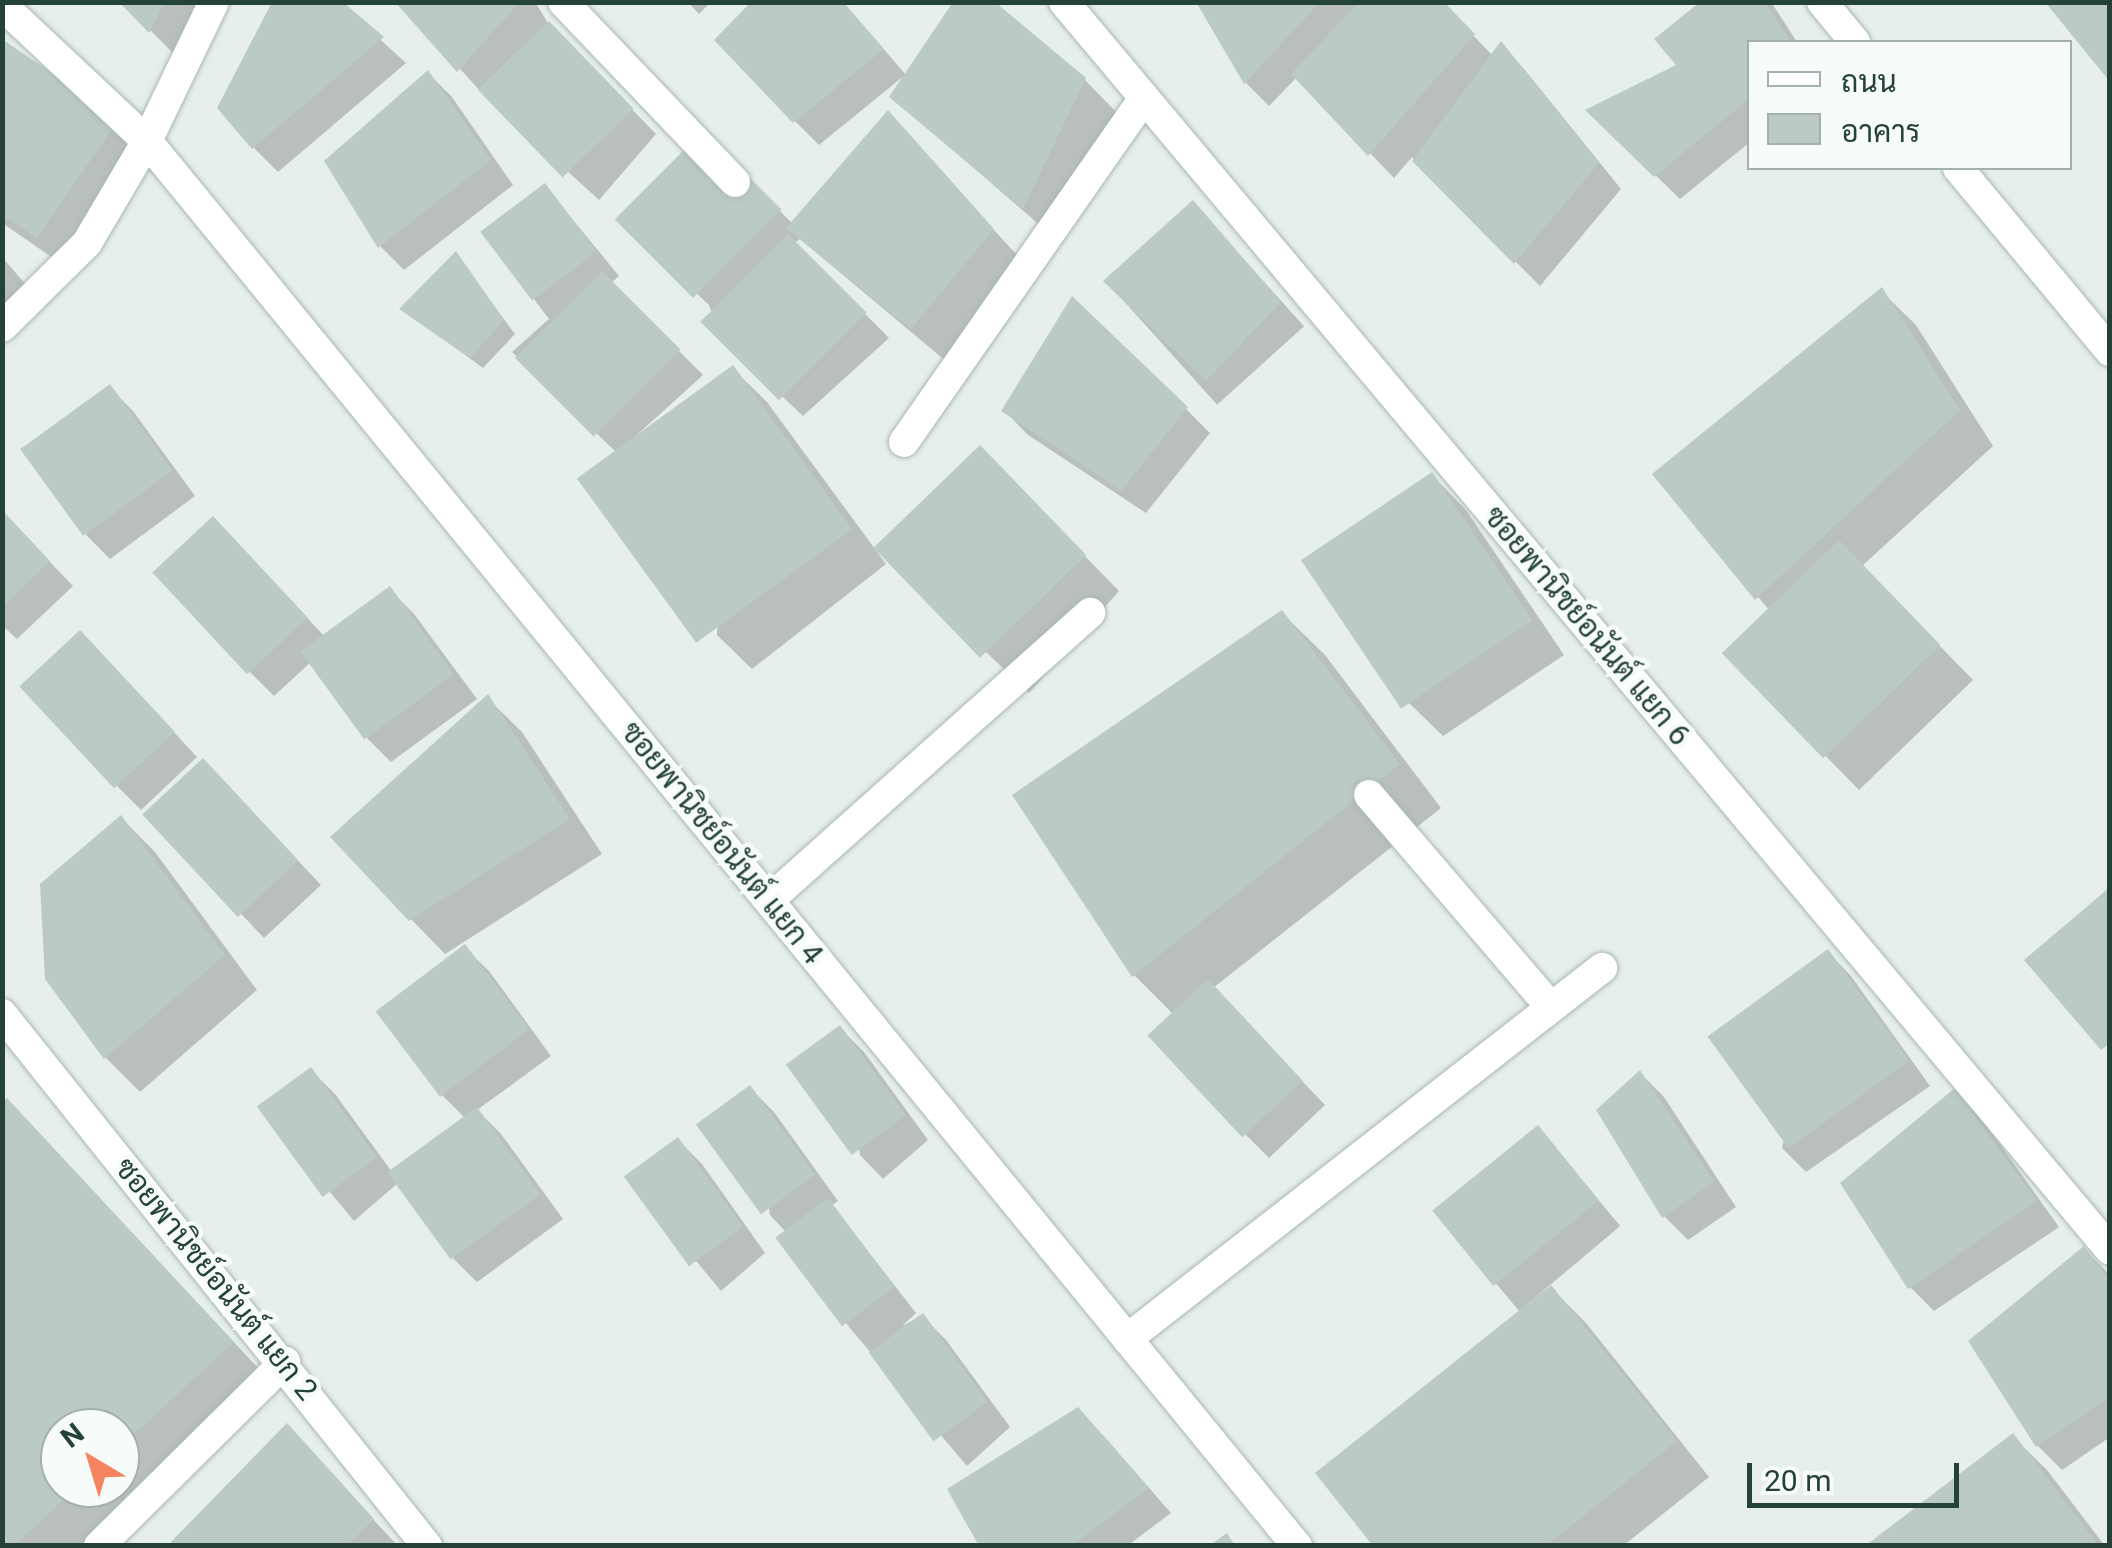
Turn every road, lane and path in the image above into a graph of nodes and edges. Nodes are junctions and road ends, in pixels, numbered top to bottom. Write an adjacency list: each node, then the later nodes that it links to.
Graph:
1 (214, 2): 8 (street)
2 (563, 2): 10 (street)
3 (1064, 2): 7 (street, ซอยพานิชย์อนันต์ แยก 6)
4 (1822, 2): 6 (street)
5 (2, 6): 8 (street, ซอยพานิชย์อนันต์ แยก 4)
6 (1853, 40)
7 (1144, 98): 13 (street); 20 (street, ซอยพานิชย์อนันต์ แยก 6)
8 (146, 141): 11 (street); 16 (street, ซอยพานิชย์อนันต์ แยก 4)
9 (1960, 170): 12 (street)
10 (735, 182)
11 (2, 326)
12 (2110, 352)
13 (904, 442)
14 (1090, 613): 16 (street)
15 (1369, 795): 18 (street)
16 (768, 900): 21 (street, ซอยพานิชย์อนันต์ แยก 4)
17 (1602, 968): 18 (street)
18 (1551, 1008): 21 (street)
19 (2, 1014): 22 (street, ซอยพานิชย์อนันต์ แยก 2)
20 (2110, 1250)
21 (1127, 1338): 25 (street, ซอยพานิชย์อนันต์ แยก 4)
22 (285, 1362): 23 (street); 24 (street, ซอยพานิชย์อนันต์ แยก 2)
23 (99, 1546)
24 (427, 1546)
25 (1297, 1546)

